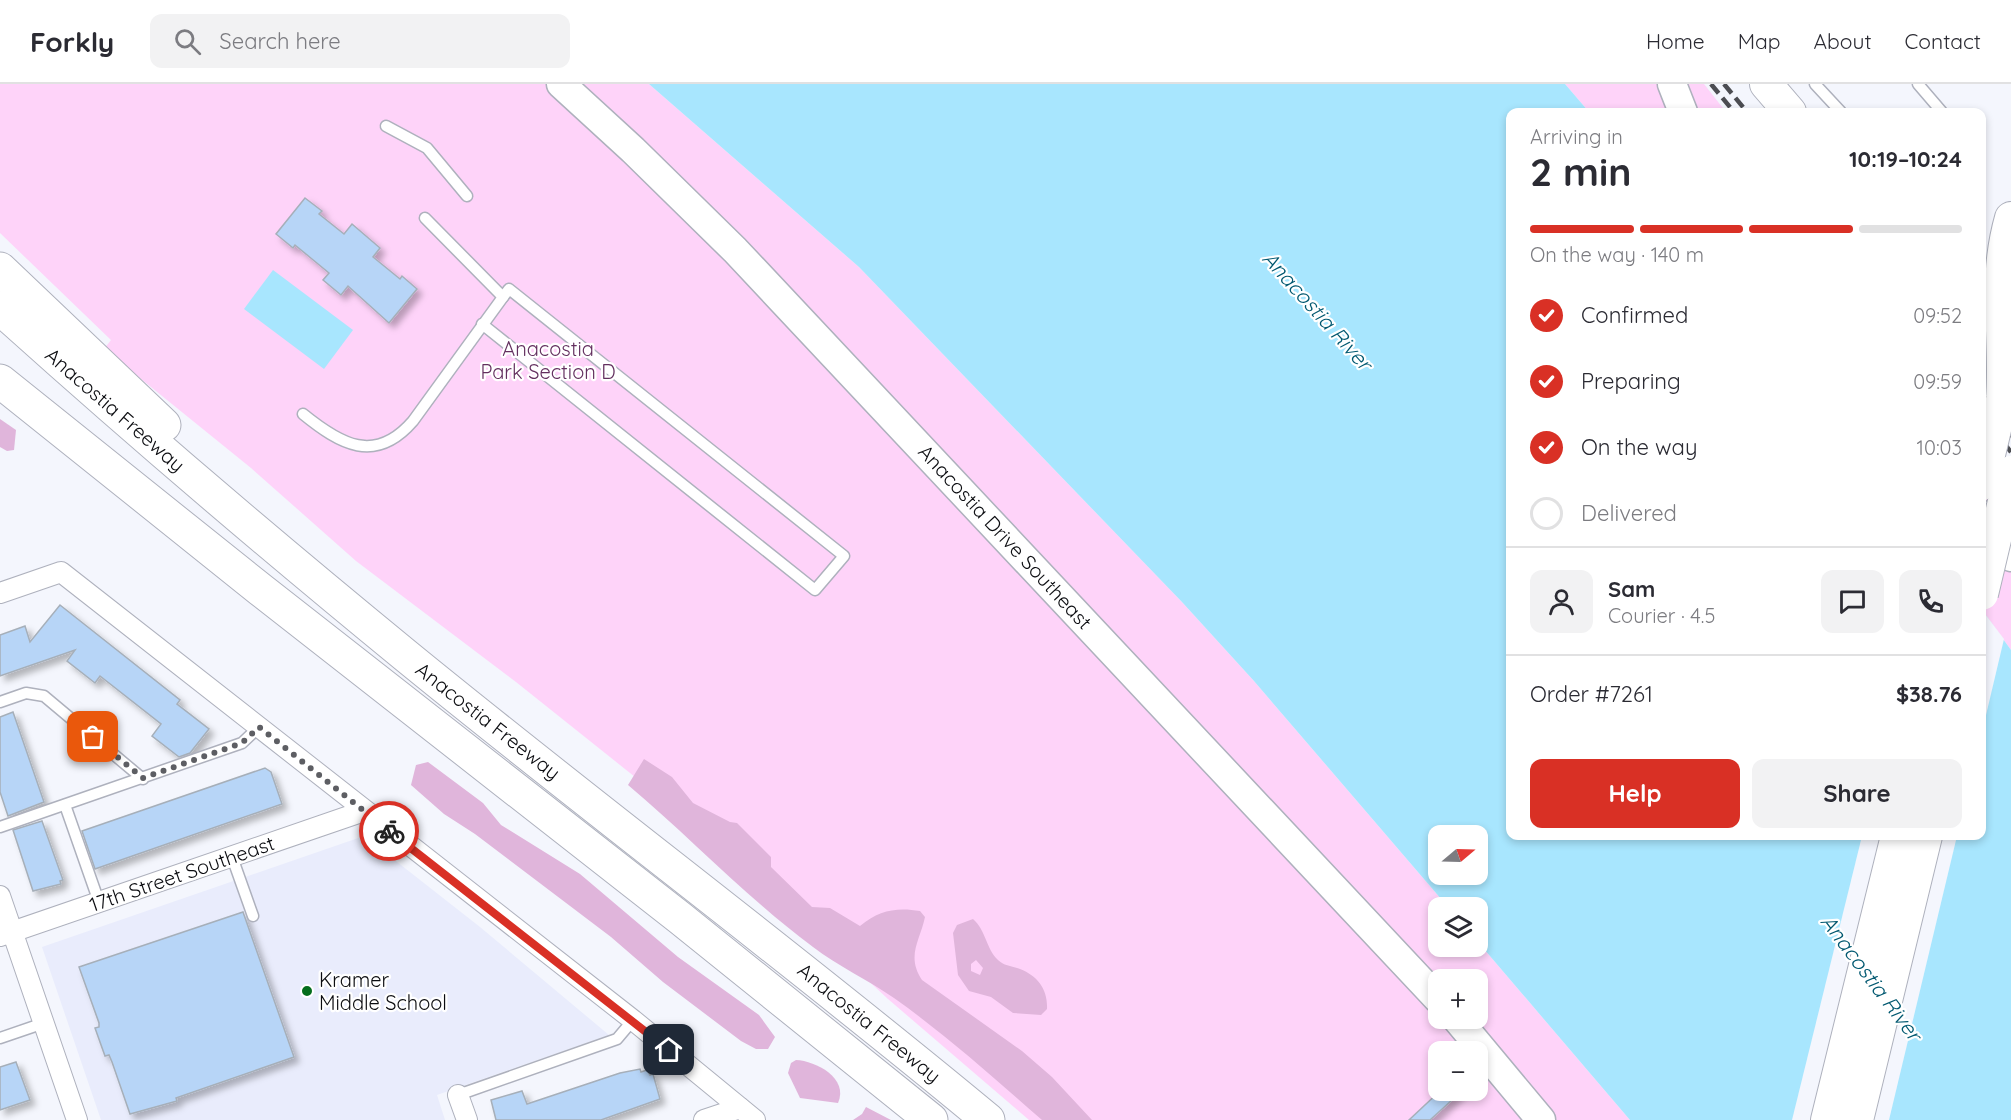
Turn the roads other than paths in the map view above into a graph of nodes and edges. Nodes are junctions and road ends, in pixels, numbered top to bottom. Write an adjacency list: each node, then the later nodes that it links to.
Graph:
1 (561, 84): 44 (street, Anacostia Drive Southeast)
2 (1672, 84): 6 (street)
3 (1766, 84): 7 (main road)
4 (1815, 84): 8 (lane)
5 (1918, 84): 9 (lane)
6 (1681, 108)
7 (1787, 108)
8 (1837, 108)
9 (1939, 108)
10 (386, 126): 11 (lane)
11 (467, 196)
12 (425, 218): 15 (lane)
13 (2011, 218): 21 (main road, bridge)
14 (0, 269): 30 (highway)
15 (503, 297): 17 (lane); 17 (lane)
16 (0, 308): 30 (highway, Anacostia Freeway)
17 (482, 324): 20 (lane)
18 (0, 356): 27 (highway)
19 (0, 381): 27 (highway, Anacostia Freeway)
20 (303, 414)
21 (1986, 467)
22 (2011, 472): 26 (main road, bridge)
23 (1986, 521): 25 (street)
24 (2011, 537): 29 (main road)
25 (2011, 557)
26 (1986, 577)
27 (261, 590): 54 (highway, Anacostia Freeway)
28 (0, 593): 32 (street)
29 (1986, 600)
30 (406, 656): 55 (highway, Anacostia Freeway)
31 (0, 702): 33 (lane)
32 (259, 727): 33 (lane); 35 (street)
33 (143, 778): 34 (lane)
34 (65, 806): 36 (lane); 41 (lane)
35 (364, 811): 39 (street, 17th Street Southeast); 45 (street)
36 (0, 827)
37 (1896, 840): 57 (main road)
38 (1925, 840): 58 (main road)
39 (232, 857): 41 (street, 17th Street Southeast); 42 (lane)
40 (0, 897): 43 (street)
41 (99, 902): 43 (street, 17th Street Southeast)
42 (253, 916)
43 (6, 934): 46 (street)
44 (1428, 988)
45 (633, 1020): 49 (lane); 50 (street)
46 (44, 1023): 48 (lane); 51 (street)
47 (1465, 1029): 56 (street)
48 (0, 1038)
49 (459, 1095): 52 (street)
50 (748, 1114): 53 (street)
51 (76, 1120)
52 (467, 1120)
53 (704, 1120)
54 (931, 1120)
55 (988, 1120)
56 (1541, 1120)
57 (1827, 1120)
58 (1857, 1120)

